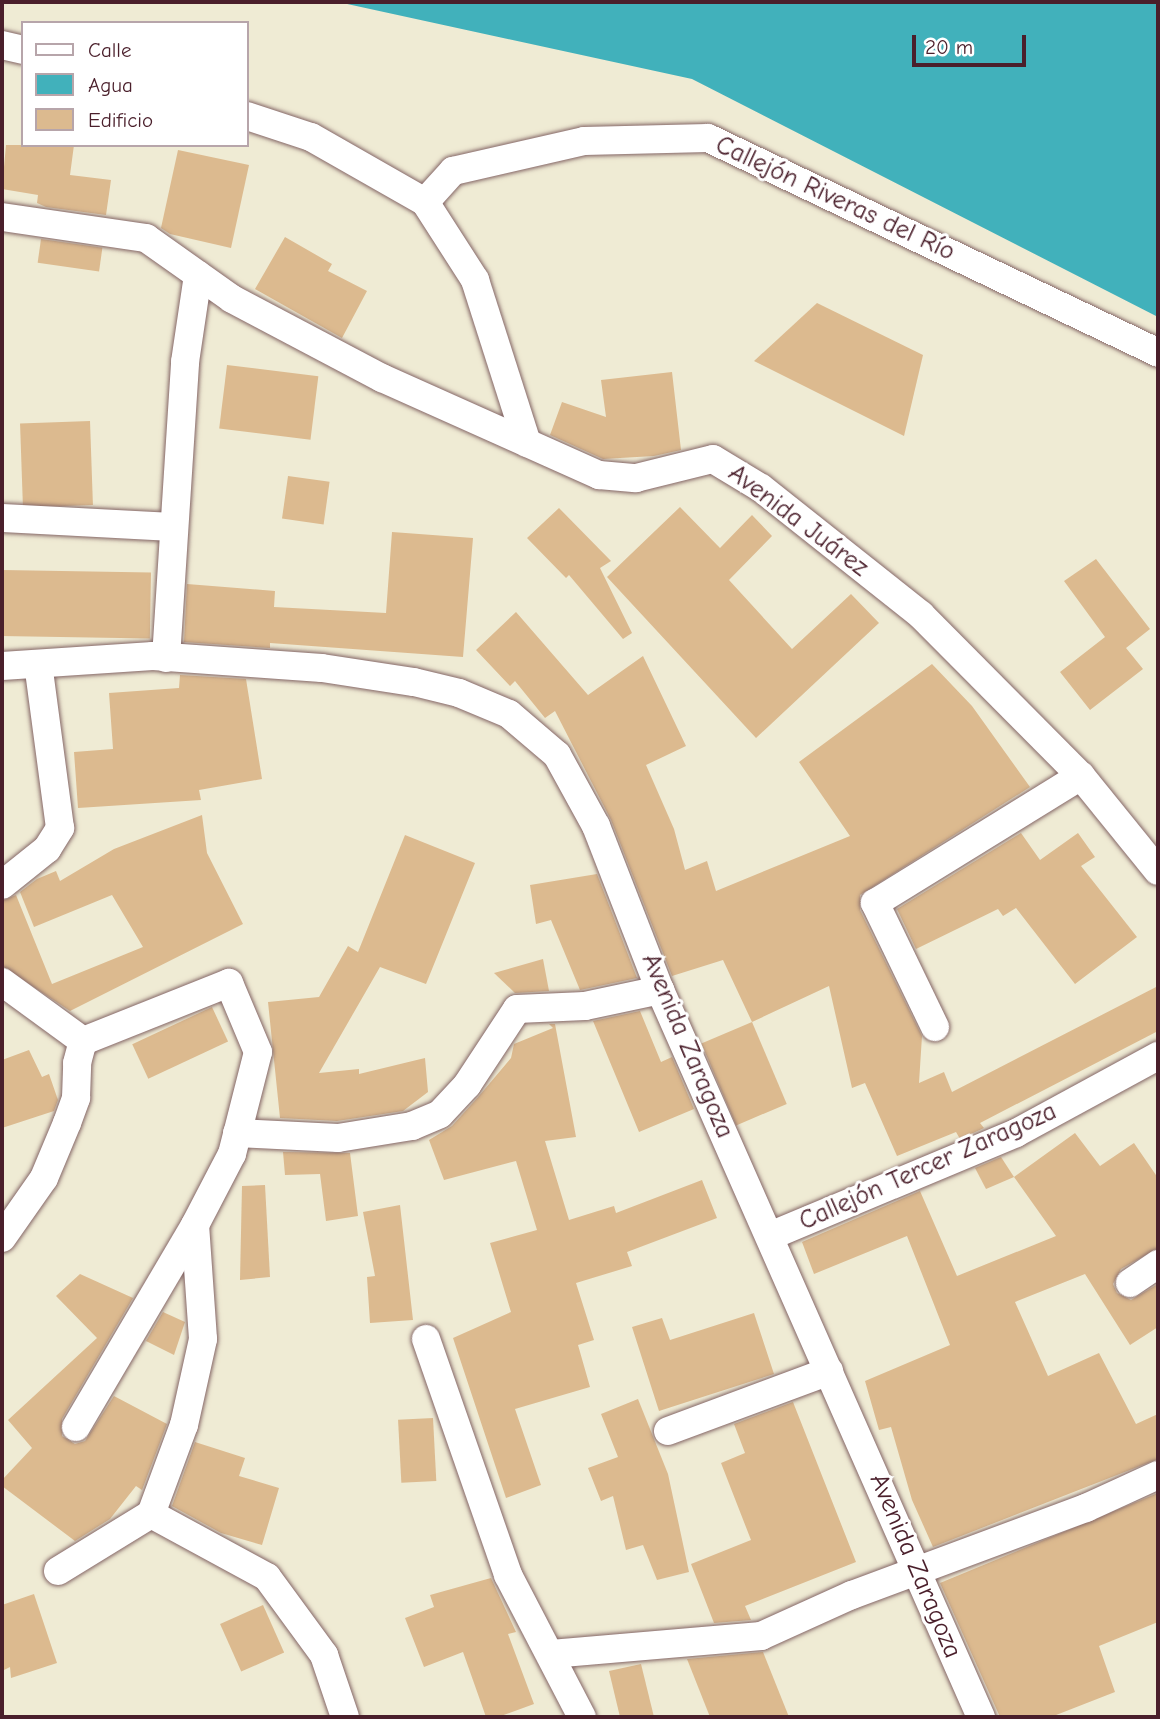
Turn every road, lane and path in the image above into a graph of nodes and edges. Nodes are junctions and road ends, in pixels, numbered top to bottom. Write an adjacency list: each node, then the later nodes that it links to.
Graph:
1 (2, 45): 2 (street)
2 (21, 50)
3 (248, 116): 4 (street)
4 (425, 202): 7 (street, Callejón Riveras del Río); 8 (street)
5 (2, 217): 6 (street)
6 (198, 275): 8 (street, Avenida Juárez); 10 (street)
7 (1158, 353)
8 (527, 443): 14 (street, Avenida Juárez)
9 (2, 518): 10 (street)
10 (173, 527): 11 (street)
11 (166, 658): 12 (street, Avenida Zaragoza); 18 (street, Avenida Zaragoza)
12 (38, 664): 13 (street, Avenida Zaragoza); 16 (street)
13 (2, 666)
14 (1081, 776): 15 (street, Avenida Juárez); 19 (street)
15 (1158, 871)
16 (2, 885)
17 (2, 982): 20 (street)
18 (660, 990): 22 (street); 25 (street, Avenida Zaragoza)
19 (935, 1027)
20 (83, 1041): 22 (street); 24 (street)
21 (1158, 1056): 25 (street, Callejón Tercer Zaragoza)
22 (237, 1133): 23 (street)
23 (195, 1225): 30 (street); 33 (street)
24 (5, 1227)
25 (770, 1236): 29 (street, Avenida Zaragoza)
26 (1158, 1264): 27 (street)
27 (1130, 1283)
28 (426, 1339): 36 (street)
29 (829, 1371): 31 (street); 35 (street, Avenida Zaragoza)
30 (76, 1427)
31 (668, 1431)
32 (1158, 1475): 35 (street)
33 (152, 1514): 34 (street); 37 (street)
34 (58, 1571)
35 (915, 1571): 36 (street); 39 (street, Avenida Zaragoza)
36 (551, 1654): 38 (street)
37 (345, 1717)
38 (582, 1717)
39 (981, 1717)

